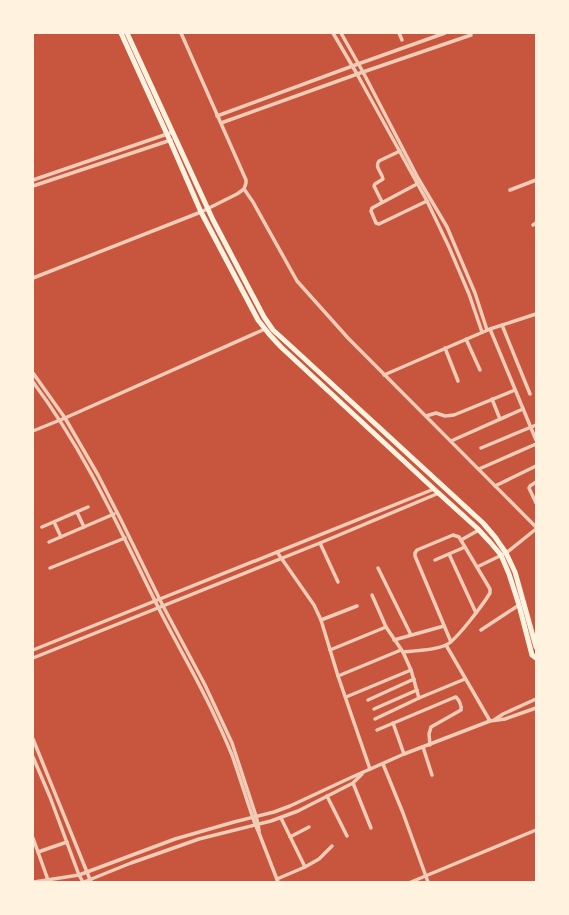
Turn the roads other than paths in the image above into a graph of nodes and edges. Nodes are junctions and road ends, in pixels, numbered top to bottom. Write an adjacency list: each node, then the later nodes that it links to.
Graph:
1 (121, 33): 17 (main road)
2 (127, 33): 16 (main road)
3 (181, 33): 14 (street)
4 (333, 33): 11 (street)
5 (341, 33): 10 (street)
6 (399, 33): 9 (street)
7 (445, 33): 10 (street)
8 (472, 35): 12 (street)
9 (402, 40)
10 (358, 64): 11 (street); 12 (street)
11 (352, 66): 13 (street); 14 (street)
12 (363, 72): 13 (street); 35 (street)
13 (357, 74): 15 (street); 20 (street)
14 (217, 116): 15 (street)
15 (221, 123): 25 (street)
16 (173, 132): 17 (street); 18 (main road)
17 (167, 134): 19 (main road); 21 (street)
18 (176, 138): 19 (street); 29 (main road)
19 (170, 140): 24 (street); 30 (main road)
20 (400, 151): 23 (street); 28 (street)
21 (33, 180)
22 (536, 180): 26 (street)
23 (417, 184): 27 (street); 28 (street)
24 (33, 186)
25 (244, 189): 29 (street); 41 (street)
26 (510, 190)
27 (427, 201): 28 (street); 36 (street)
28 (382, 202)
29 (208, 208): 30 (street); 83 (main road)
30 (201, 212): 31 (street); 34 (main road)
31 (33, 278)
32 (536, 314): 33 (street)
33 (502, 325): 35 (street); 45 (street)
34 (265, 329): 49 (street); 63 (main road)
35 (489, 329): 36 (street); 44 (street)
36 (482, 332): 37 (street)
37 (466, 339): 38 (street); 39 (street)
38 (445, 348): 41 (street); 42 (street)
39 (480, 370)
40 (33, 373): 49 (street)
41 (384, 375): 48 (street)
42 (458, 381)
43 (33, 382): 51 (street)
44 (515, 390): 46 (street); 47 (street)
45 (530, 394)
46 (492, 399): 48 (street); 50 (street)
47 (523, 409): 50 (street); 53 (street)
48 (426, 416): 56 (street)
49 (65, 418): 51 (street); 68 (street)
50 (500, 419): 56 (street)
51 (60, 420): 54 (street); 69 (street)
52 (536, 425): 53 (street)
53 (530, 426): 55 (street); 58 (street)
54 (33, 431)
55 (536, 440)
56 (451, 441): 60 (street)
57 (536, 444): 60 (street)
58 (481, 448)
59 (536, 466): 62 (street)
60 (479, 470): 62 (street)
61 (536, 482): 65 (street)
62 (495, 486): 73 (street)
63 (434, 489): 64 (main road); 81 (street)
64 (439, 493): 74 (main road); 79 (street)
65 (536, 503)
66 (88, 507): 67 (street)
67 (77, 512): 70 (street); 72 (street)
68 (117, 512): 69 (street); 91 (street)
69 (112, 515): 72 (street); 76 (street)
70 (54, 522): 71 (street); 75 (street)
71 (42, 527)
72 (84, 527): 75 (street)
73 (536, 529): 83 (street)
74 (479, 530): 77 (street); 83 (main road)
75 (61, 537): 78 (street)
76 (124, 538): 87 (street); 92 (street)
77 (461, 540): 80 (street); 99 (street)
78 (49, 542)
79 (320, 542): 84 (street); 89 (street)
80 (465, 547): 82 (street); 86 (street)
81 (277, 552): 84 (street); 91 (street)
82 (449, 554): 85 (street); 97 (street)
83 (503, 554): 86 (street); 93 (main road); 106 (main road)
84 (281, 558): 94 (street); 98 (street)
85 (435, 560)
86 (477, 567): 97 (street)
87 (50, 568)
88 (378, 568): 102 (street)
89 (338, 582)
90 (372, 595): 100 (street)
91 (160, 600): 92 (street); 94 (street)
92 (155, 601): 96 (street); 107 (street)
93 (519, 604): 101 (street); 111 (main road)
94 (163, 606): 96 (street); 138 (street)
95 (357, 606): 98 (street)
96 (158, 608): 110 (street); 138 (street)
97 (476, 613): 104 (street)
98 (321, 620): 108 (street)
99 (444, 626): 102 (street); 104 (street)
100 (386, 627): 103 (street); 108 (street)
101 (481, 630)
102 (412, 635): 103 (street)
103 (394, 640): 109 (street)
104 (451, 642): 105 (street)
105 (446, 645): 109 (street); 115 (street)
106 (536, 647)
107 (33, 650)
108 (330, 650): 113 (street)
109 (402, 651): 112 (street); 113 (street)
110 (33, 658)
111 (536, 658)
112 (411, 670): 114 (street); 117 (street)
113 (338, 676): 117 (street)
114 (414, 679): 116 (street); 120 (street)
115 (465, 679): 118 (street); 124 (street)
116 (417, 690): 118 (street); 122 (street)
117 (346, 697): 133 (street)
118 (419, 698): 123 (street)
119 (536, 699): 124 (street)
120 (368, 700)
121 (536, 708): 124 (street)
122 (374, 709)
123 (375, 719)
124 (492, 721): 128 (street)
125 (393, 723): 126 (street); 128 (street); 130 (street)
126 (377, 730)
127 (33, 739): 151 (street)
128 (430, 745): 129 (street)
129 (423, 747): 130 (street); 135 (street)
130 (404, 754): 132 (street)
131 (33, 757): 147 (street)
132 (383, 764): 133 (street); 153 (street)
133 (370, 769): 134 (street)
134 (364, 772): 136 (street); 138 (street)
135 (432, 775)
136 (353, 783): 137 (street); 142 (street)
137 (327, 796): 139 (street); 144 (street)
138 (254, 816): 140 (street); 151 (street)
139 (281, 818): 140 (street); 145 (street)
140 (256, 824): 155 (street); 156 (street)
141 (309, 827): 145 (street)
142 (371, 828)
143 (536, 830): 153 (street)
144 (347, 836)
145 (290, 837): 150 (street)
146 (33, 838): 149 (street)
147 (67, 842): 149 (street); 152 (street)
148 (332, 846): 150 (street)
149 (38, 852): 154 (street)
150 (305, 867): 156 (street)
151 (87, 872): 152 (street); 155 (street)
152 (79, 875): 154 (street); 158 (street)
153 (426, 876): 159 (street); 160 (street)
154 (48, 880): 157 (street)
155 (91, 881): 158 (street)
156 (277, 881)
157 (34, 882)
158 (83, 882)
159 (411, 882)
160 (428, 882)

